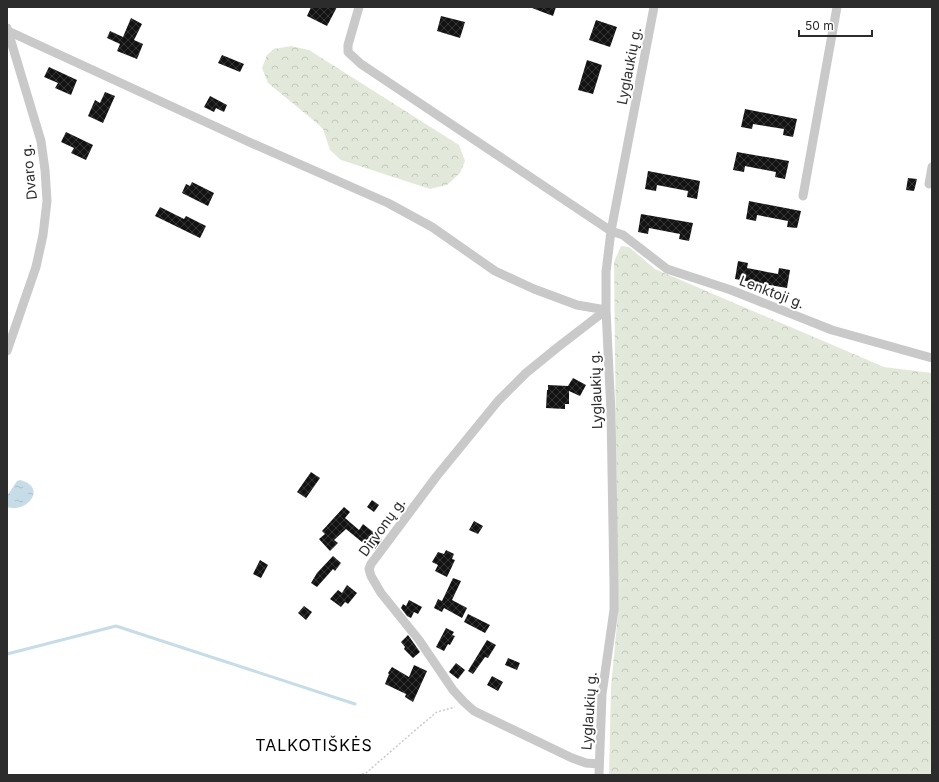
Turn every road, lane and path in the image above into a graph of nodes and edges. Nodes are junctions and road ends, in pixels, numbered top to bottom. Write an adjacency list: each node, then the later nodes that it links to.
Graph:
1 (359, 7): 8 (street, Lenktoji g.)
2 (654, 7): 8 (street, Lyglaukių g.)
3 (837, 7): 7 (street)
4 (8, 29): 9 (street); 10 (street, Dvaro g.)
5 (932, 167): 6 (street)
6 (929, 184)
7 (803, 196)
8 (612, 231): 9 (street, Lyglaukių g.); 11 (street, Lenktoji g.)
9 (606, 310): 12 (street, Dirvonų g.); 13 (street, Lyglaukių g.)
10 (7, 351)
11 (932, 358)
12 (464, 702): 13 (street); 14 (path)
13 (599, 764): 15 (street, Lyglaukių g.)
14 (358, 775)
15 (599, 775)

